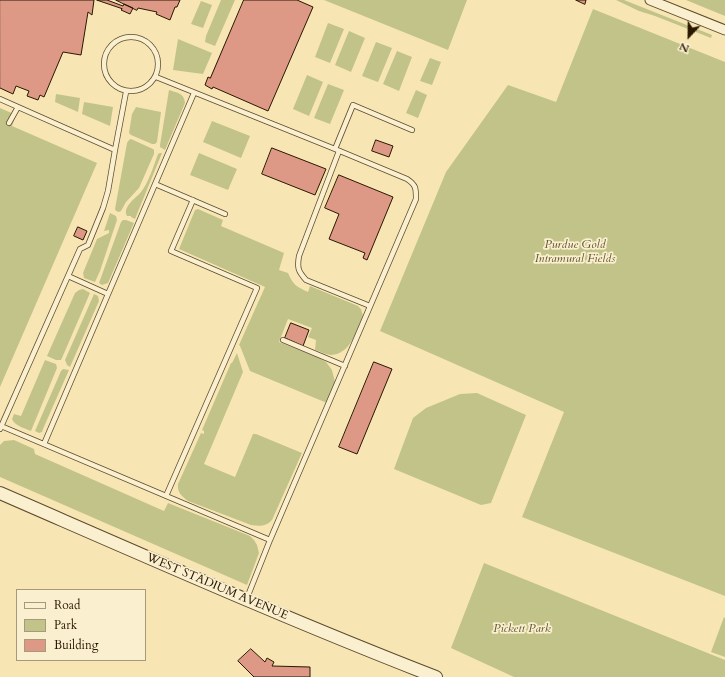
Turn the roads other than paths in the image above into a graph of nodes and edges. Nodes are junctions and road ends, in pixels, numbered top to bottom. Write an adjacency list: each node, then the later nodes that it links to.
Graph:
1 (650, 0): 2 (street)
2 (725, 30)
3 (156, 77): 4 (lane); 4 (lane); 5 (lane)
4 (126, 92): 10 (lane)
5 (194, 93): 11 (lane); 12 (lane)
6 (0, 99): 7 (lane)
7 (18, 107): 8 (lane); 10 (lane)
8 (9, 123)
9 (412, 130): 11 (lane)
10 (115, 150): 15 (lane)
11 (337, 150): 17 (lane); 17 (lane)
12 (155, 184): 13 (lane); 16 (lane)
13 (193, 200): 14 (lane); 23 (lane)
14 (225, 214)
15 (68, 276): 16 (lane); 20 (lane)
16 (108, 294): 21 (lane)
17 (370, 306): 19 (lane)
18 (283, 340): 19 (lane)
19 (345, 366): 24 (lane)
20 (1, 428): 21 (lane)
21 (44, 444): 23 (lane)
22 (0, 493): 25 (street, WEST STADIUM AVENUE)
23 (166, 496): 24 (lane)
24 (270, 540): 25 (lane)
25 (246, 600): 26 (street, WEST STADIUM AVENUE)
26 (436, 677)

